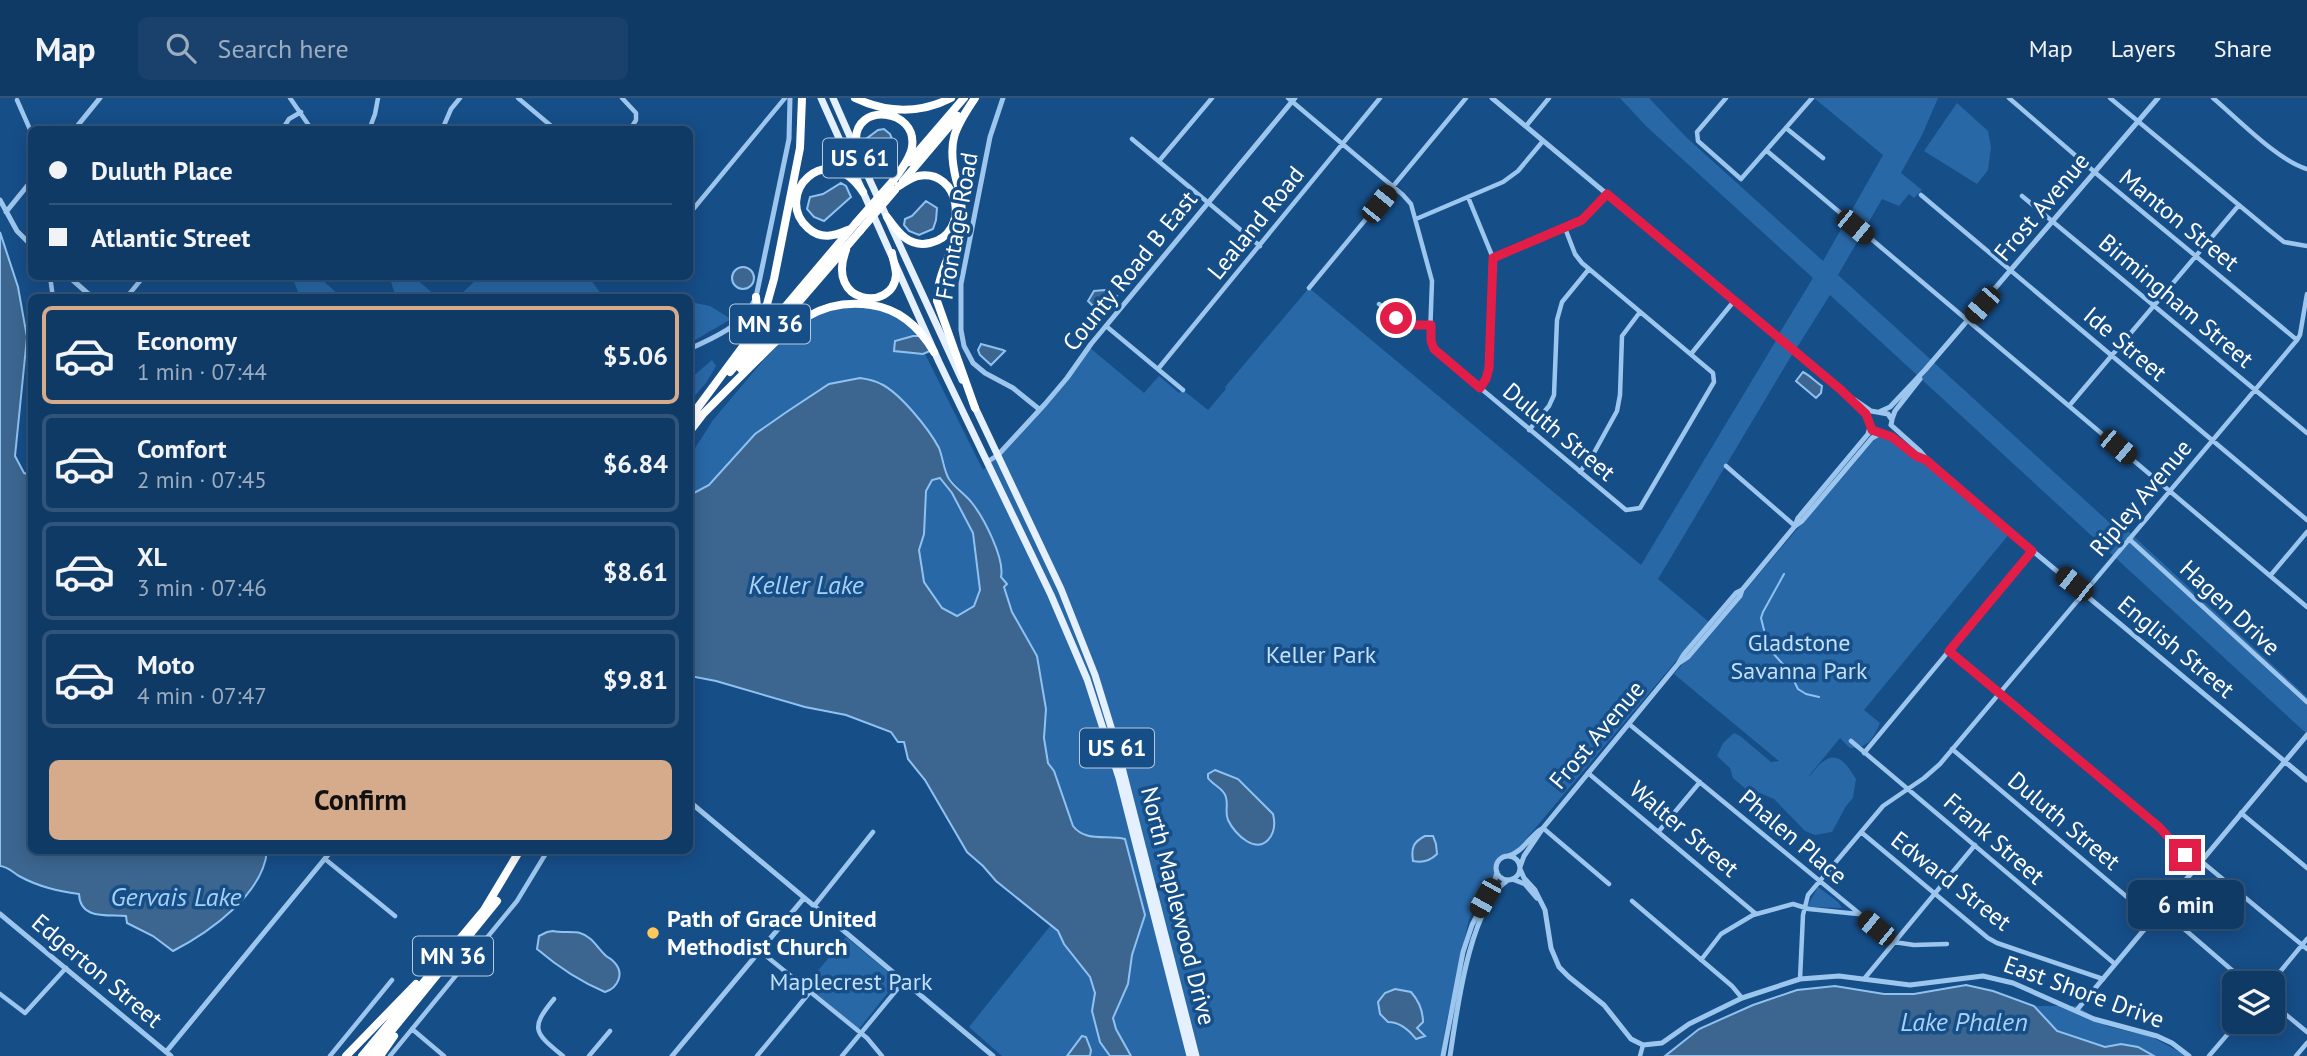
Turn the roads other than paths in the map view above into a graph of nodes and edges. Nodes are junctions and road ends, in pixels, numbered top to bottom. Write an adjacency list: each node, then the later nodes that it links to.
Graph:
1 (100, 98): 32 (street)
2 (290, 98): 29 (street)
3 (378, 98): 35 (street)
4 (460, 98): 36 (street)
5 (518, 98): 37 (street)
6 (622, 98): 38 (street)
7 (788, 98): 61 (street); 83 (street)
8 (802, 98): 89 (highway)
9 (821, 98): 53 (main road, US 61)
10 (833, 98): 47 (main road, US 61)
11 (855, 98): 12 (highway)
12 (951, 98)
13 (964, 98): 51 (highway, MN 36)
14 (974, 98): 51 (highway, MN 36); 105 (highway)
15 (1003, 98): 106 (street, Frontage Road)
16 (1212, 98): 46 (street)
17 (1380, 98): 43 (street, Lealand Road)
18 (1466, 98): 52 (street)
19 (1492, 98): 39 (street)
20 (1549, 98): 39 (street)
21 (1726, 98): 44 (street)
22 (1812, 98): 40 (street)
23 (2009, 98): 49 (street, Manton Street)
24 (2110, 98): 30 (street)
25 (2158, 98): 30 (street, Frost Avenue)
26 (2213, 98): 48 (street)
27 (1291, 99): 43 (street); 59 (street, County Road B East)
28 (17, 100): 31 (street)
29 (301, 112): 33 (street); 34 (street)
30 (2138, 122): 49 (street, Frost Avenue); 60 (street)
31 (28, 126)
32 (77, 126)
33 (285, 126)
34 (310, 126)
35 (370, 126)
36 (444, 126)
37 (550, 126)
38 (633, 126)
39 (1526, 126): 42 (street)
40 (1786, 128): 44 (street); 45 (street)
41 (1132, 139): 46 (street)
42 (1543, 141): 54 (street); 57 (street)
43 (1342, 145): 52 (street); 70 (street, Lealand Road)
44 (1767, 151): 88 (street)
45 (1823, 158)
46 (1159, 161): 59 (street)
47 (862, 162): 51 (highway); 63 (main road, US 61)
48 (2307, 169)
49 (2095, 173): 65 (street, Frost Avenue); 73 (street, Manton Street)
50 (28, 185): 62 (street)
51 (896, 185): 63 (highway); 66 (highway, MN 36, bridge)
52 (1393, 186): 64 (street); 79 (street)
53 (863, 192): 66 (highway); 72 (main road, US 61)
54 (1607, 194): 67 (street); 84 (street)
55 (1921, 195): 76 (street, Ide Street)
56 (2022, 196): 65 (street, Birmingham Street)
57 (1468, 197): 64 (street); 74 (street)
58 (0, 200): 62 (street)
59 (1208, 203): 70 (street); 91 (street, County Road B East)
60 (2239, 205): 71 (street); 73 (street)
61 (693, 209)
62 (6, 212): 68 (street)
63 (887, 217): 105 (main road, US 61)
64 (1416, 219): 90 (street)
65 (2052, 222): 76 (street, Frost Avenue); 86 (street, Birmingham Street)
66 (856, 228): 69 (highway, MN 36); 109 (highway, MN 36)
67 (1564, 228): 74 (street); 75 (street)
68 (28, 242)
69 (850, 242): 72 (highway); 110 (highway, MN 36)
70 (1260, 246): 98 (street, Lealand Road)
71 (2307, 246)
72 (892, 253): 95 (main road, US 61)
73 (2196, 256): 86 (street); 93 (street, Manton Street)
74 (1493, 258): 100 (street)
75 (1589, 269): 87 (street); 114 (street)
76 (2011, 271): 88 (street, Frost Avenue); 97 (street, Ide Street)
77 (73, 280): 80 (street)
78 (141, 280): 81 (street)
79 (1309, 288)
80 (88, 294)
81 (129, 294)
82 (2307, 294): 93 (street)
83 (756, 297): 89 (highway); 94 (street)
84 (1734, 300): 96 (street); 101 (street)
85 (1379, 304): 90 (street)
86 (2154, 306): 97 (street); 103 (street, Birmingham Street)
87 (1640, 312): 96 (street); 122 (street)
88 (1968, 321): 99 (street, Frost Avenue); 104 (street)
89 (757, 324): 108 (highway)
90 (1431, 325): 100 (street, Duluth Street)
91 (1106, 326): 98 (street); 106 (street, County Road B East)
92 (2307, 335): 93 (street)
93 (2298, 337): 103 (street, Ripley Avenue)
94 (693, 347)
95 (934, 352): 110 (highway); 120 (main road, US 61)
96 (1691, 354): 122 (street, Duluth Street)
97 (2112, 355): 104 (street); 117 (street, Ide Street)
98 (1158, 369): 102 (street)
99 (1925, 370): 107 (street, Frost Avenue); 111 (street, Frost Avenue)
100 (1480, 388): 114 (street, Duluth Street)
101 (1840, 389): 107 (street); 112 (street)
102 (1183, 390)
103 (2255, 390): 116 (street, Birmingham Street); 117 (street, Ripley Avenue)
104 (2069, 406): 123 (street)
105 (975, 408): 118 (main road, US 61)
106 (1039, 409): 118 (street, County Road B East)
107 (1879, 411): 111 (street); 112 (street)
108 (693, 415)
109 (693, 416)
110 (701, 416): 113 (highway, MN 36)
111 (1891, 423): 115 (street); 119 (street, English Street)
112 (1870, 424): 115 (street); 125 (street, Frost Avenue)
113 (693, 427)
114 (1530, 429): 122 (street, Duluth Street)
115 (1881, 433): 119 (street, English Street); 125 (street, Frost Avenue)
116 (2307, 433)
117 (2213, 440): 123 (street, Ripley Avenue); 124 (street, Ide Street)
118 (998, 455): 120 (street, County Road B East); 223 (main road, North Maplewood Drive / US 61)
119 (1926, 460): 128 (street, English Street)
120 (987, 462): 222 (main road, North Maplewood Drive / US 61)
121 (1726, 466): 125 (street)
122 (1580, 472)
123 (2169, 491): 127 (street, Ripley Avenue); 129 (street)
124 (2307, 520)
125 (1795, 526): 135 (street, Frost Avenue)
126 (2307, 532): 129 (street)
127 (2129, 539): 130 (street, Ripley Avenue); 134 (street, Hagen Drive)
128 (2032, 551): 130 (street, English Street); 132 (street)
129 (2270, 576): 131 (street)
130 (2084, 592): 133 (street, Ripley Avenue); 140 (street, English Street)
131 (2307, 607)
132 (1949, 651): 133 (street); 139 (street)
133 (1999, 693): 138 (street, Ripley Avenue); 158 (street)
134 (2307, 702)
135 (1629, 724): 141 (street, Frost Avenue); 143 (street, Phalen Place)
136 (2307, 735): 140 (street)
137 (1850, 741): 139 (street, Frank Street)
138 (1952, 749): 144 (street, Ripley Avenue); 176 (street, Duluth Street)
139 (1864, 753): 144 (street, Frank Street)
140 (2285, 762): 142 (street, English Street); 146 (street)
141 (1588, 773): 147 (street, Frost Avenue); 148 (street, Walter Street)
142 (2307, 780)
143 (1700, 782): 148 (street); 163 (street, Phalen Place)
144 (1907, 788): 150 (street, Ripley Avenue); 151 (street, Frank Street)
145 (693, 805): 166 (street)
146 (2242, 813): 158 (street); 160 (street)
147 (1543, 828): 156 (street, Frost Avenue); 159 (street, Frost Avenue); 164 (street)
148 (1659, 831): 173 (street, Walter Street)
149 (873, 832): 169 (street)
150 (1861, 832): 163 (street, Ripley Avenue); 165 (street, Edward Street)
151 (1975, 845): 165 (street); 184 (street, Frank Street)
152 (329, 854): 157 (street)
153 (518, 854): 177 (highway, MN 36)
154 (524, 854): 193 (highway, MN 36)
155 (546, 854): 200 (street)
156 (1508, 856): 159 (street); 161 (street)
157 (326, 859): 175 (street); 207 (street)
158 (2199, 863): 171 (street); 181 (street)
159 (1520, 868): 162 (street); 167 (street)
160 (2307, 868)
161 (1497, 872): 162 (street); 224 (street)
162 (1510, 879): 167 (street); 225 (street)
163 (1819, 881): 170 (street, Ripley Avenue); 174 (street, Phalen Place)
164 (1609, 884)
165 (1935, 894): 179 (street); 189 (street, Edward Street)
166 (804, 898): 169 (street); 182 (street)
167 (1541, 901): 206 (street)
168 (1632, 901): 183 (street)
169 (814, 906): 192 (street)
170 (1805, 907): 173 (street); 174 (street); 188 (street, Ripley Avenue)
171 (2161, 909): 176 (street); 186 (street)
172 (0, 914): 185 (street, Edgerton Street)
173 (1756, 914): 183 (street)
174 (1858, 914): 179 (street, Phalen Place)
175 (395, 916)
176 (2153, 919): 184 (street)
177 (461, 937): 209 (highway); 210 (highway, MN 36)
178 (2307, 939): 181 (street)
179 (1894, 942): 180 (street); 191 (street)
180 (1947, 944)
181 (2305, 947): 187 (street)
182 (760, 951): 194 (street); 217 (street)
183 (1701, 960): 196 (street)
184 (2115, 964): 189 (street)
185 (66, 968): 195 (street); 207 (street, Edgerton Street)
186 (2233, 971)
187 (2282, 971)
188 (1800, 979): 191 (street, East Shore Drive); 196 (street, East Shore Drive)
189 (2103, 979): 198 (street)
190 (391, 980): 208 (street)
191 (1863, 980): 198 (street, East Shore Drive)
192 (904, 981): 203 (street); 221 (street)
193 (432, 983): 211 (highway, MN 36); 212 (highway)
194 (810, 992): 203 (street); 218 (street)
195 (0, 995)
196 (1742, 998): 206 (street, East Shore Drive)
197 (554, 999): 215 (street)
198 (2076, 1012): 227 (street, East Shore Drive)
199 (2285, 1014): 202 (street)
200 (412, 1029): 213 (street); 214 (street)
201 (610, 1031): 216 (street)
202 (2307, 1032)
203 (861, 1033): 219 (street); 220 (street)
204 (2228, 1034): 228 (street)
205 (2307, 1043): 229 (street)
206 (1643, 1045): 226 (street)
207 (169, 1054)
208 (330, 1056)
209 (346, 1056)
210 (362, 1056)
211 (371, 1056)
212 (380, 1056)
213 (390, 1056)
214 (444, 1056)
215 (563, 1056)
216 (589, 1056)
217 (672, 1056)
218 (757, 1056)
219 (842, 1056)
220 (882, 1056)
221 (993, 1056)
222 (1190, 1056)
223 (1196, 1056)
224 (1443, 1056)
225 (1450, 1056)
226 (1640, 1056)
227 (2189, 1056)
228 (2209, 1056)
229 (2296, 1056)

